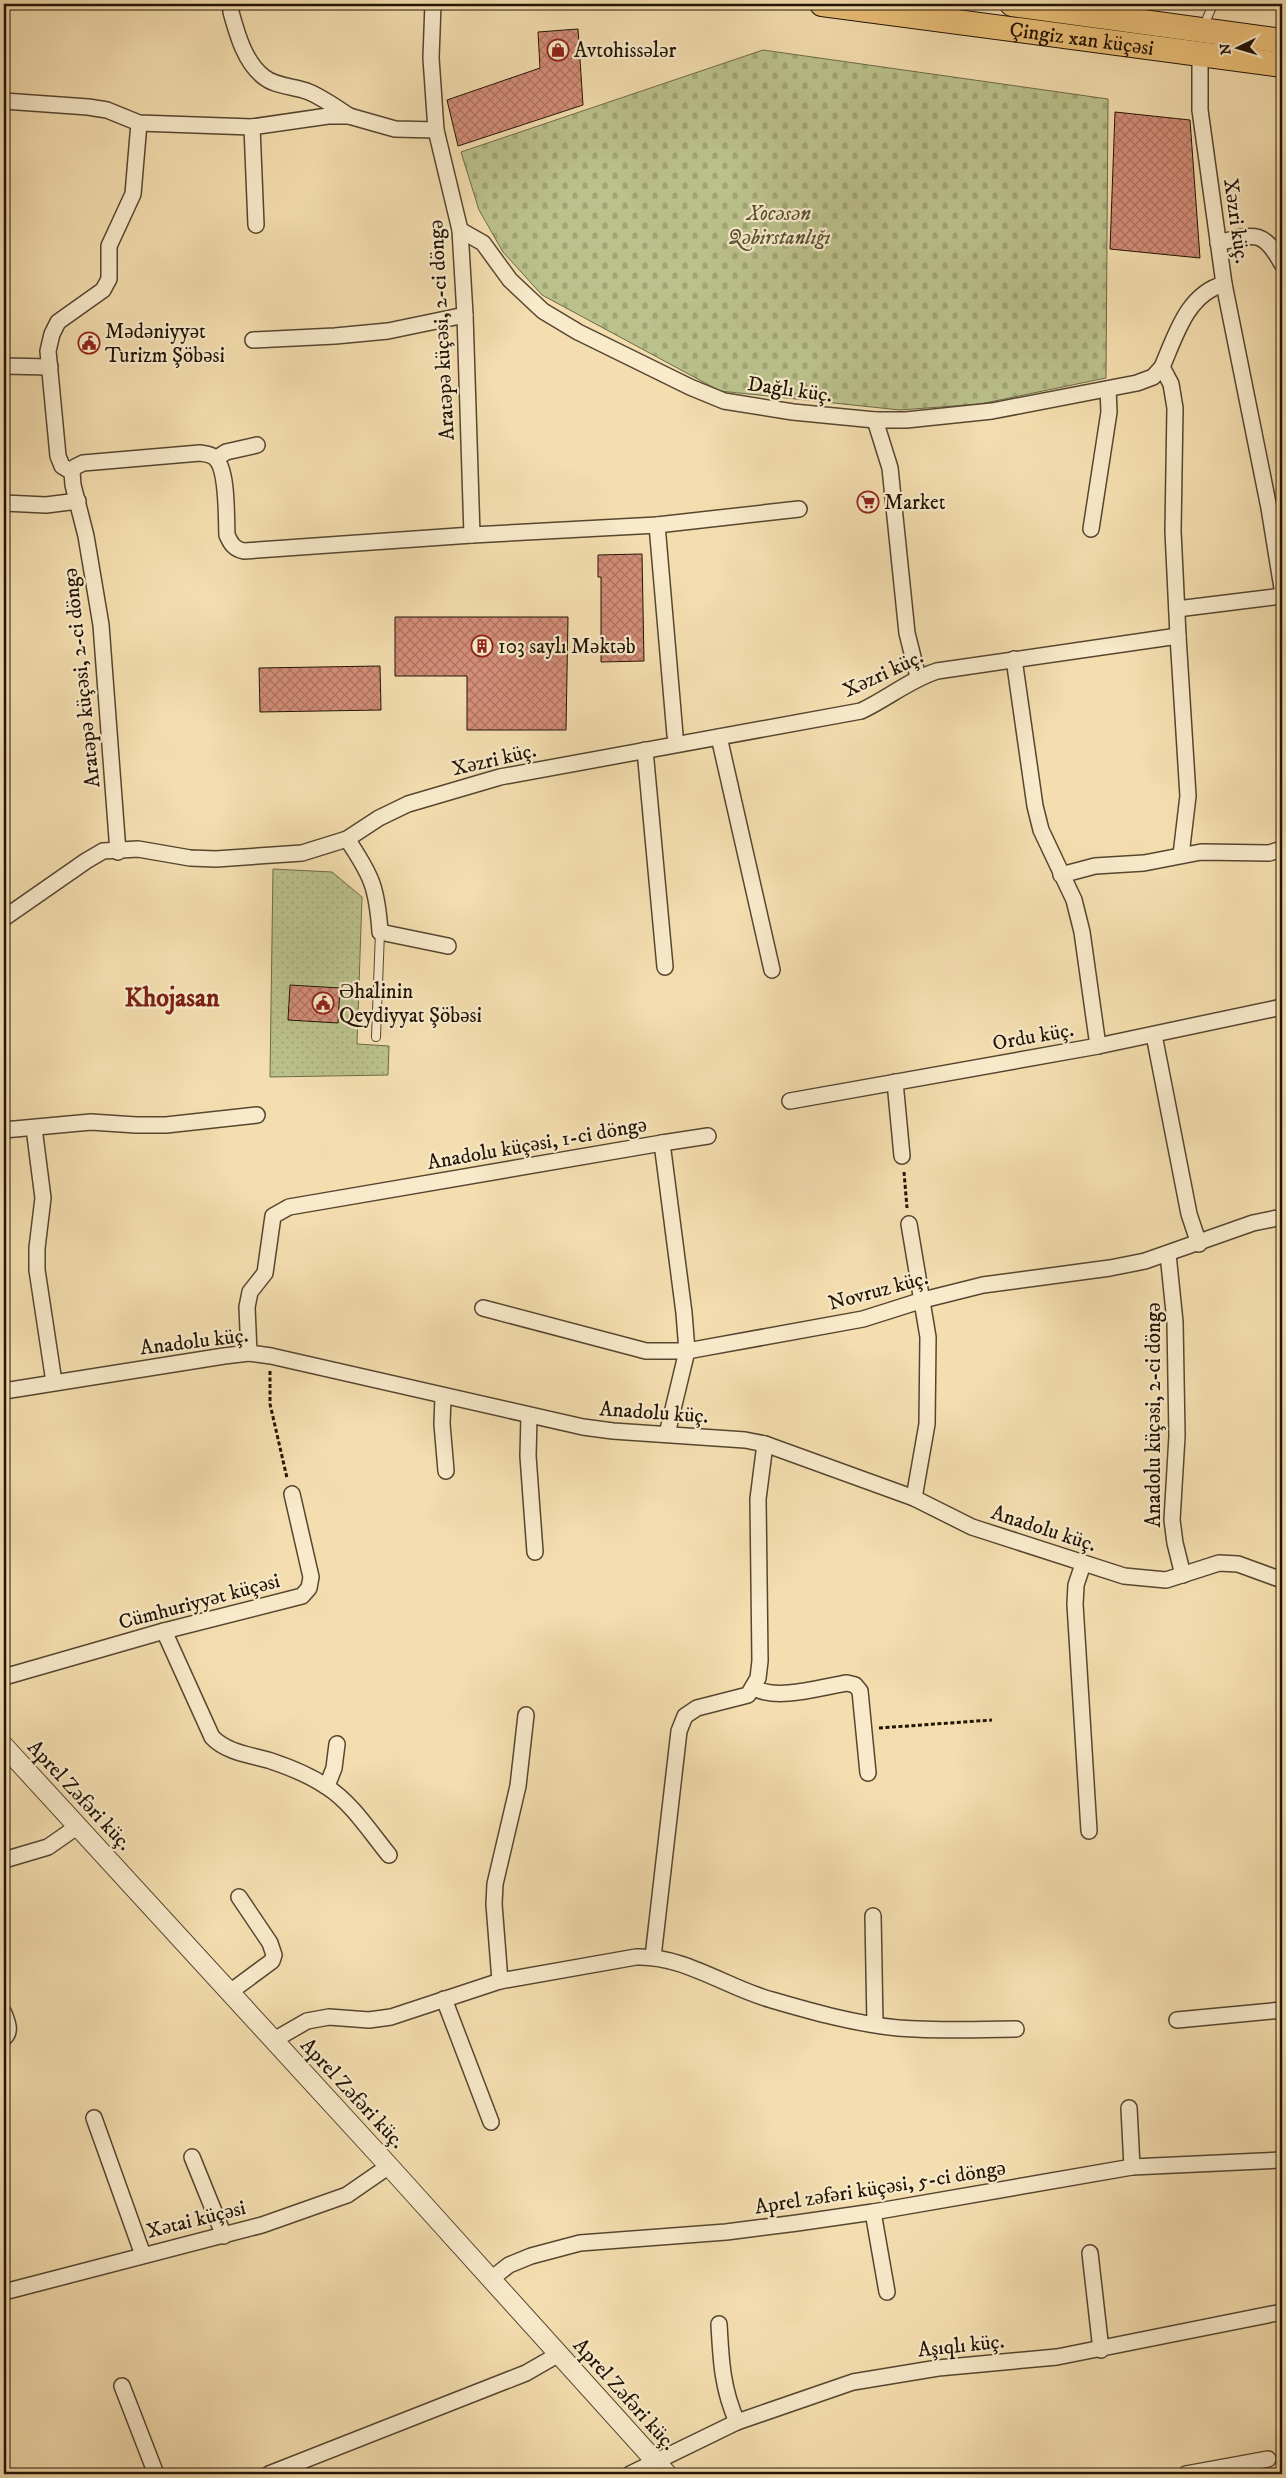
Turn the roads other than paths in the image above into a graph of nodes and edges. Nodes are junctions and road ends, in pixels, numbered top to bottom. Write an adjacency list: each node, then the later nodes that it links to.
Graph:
1 (434, 4): 14 (street, Aratəpə küçəsi, 2-ci döngə)
2 (822, 4): 8 (main road, Çingiz xan küçəsi)
3 (1012, 4): 6 (main road, Çingiz xan küçəsi)
4 (1213, 4): 6 (lane)
5 (230, 12): 11 (street)
6 (1202, 30): 7 (main road, Çingiz xan küçəsi)
7 (1282, 41)
8 (1200, 53): 9 (main road, Çingiz xan küçəsi); 17 (street, Xəzri küç.)
9 (1282, 65)
10 (4, 101): 12 (street)
11 (348, 116): 13 (street); 14 (street)
12 (139, 123): 13 (street); 23 (street)
13 (252, 127): 15 (street)
14 (436, 130): 16 (street, Aratəpə küçəsi, 2-ci döngə)
15 (256, 225)
16 (460, 230): 20 (street, Aratəpə küçəsi, 2-ci döngə); 26 (street, Dağlı küç.)
17 (1218, 243): 18 (street); 19 (street, Xəzri küç.)
18 (1282, 264)
19 (1224, 284): 24 (street, Xəzri küç.); 36 (street)
20 (465, 315): 21 (street); 35 (street, Aratəpə küçəsi, 2-ci döngə)
21 (253, 340)
22 (4, 366): 23 (street)
23 (50, 367): 29 (street)
24 (1162, 367): 25 (street, Dağlı küç.); 38 (street)
25 (1108, 389): 26 (street, Dağlı küç.); 34 (street)
26 (875, 420): 41 (street)
27 (257, 444): 28 (street)
28 (217, 458): 29 (street); 35 (street)
29 (72, 472): 30 (street, Aratəpə küçəsi, 2-ci döngə)
30 (78, 501): 31 (street); 47 (street, Aratəpə küçəsi, 2-ci döngə)
31 (4, 503)
32 (799, 509): 33 (street)
33 (657, 525): 35 (street); 42 (street)
34 (1091, 529)
35 (472, 535)
36 (1282, 588)
37 (1282, 596): 38 (street)
38 (1177, 608): 39 (street)
39 (1178, 636): 40 (street, Xəzri küç.); 48 (street)
40 (1014, 659): 41 (street, Xəzri küç.); 49 (street)
41 (918, 677): 43 (street, Xəzri küç.)
42 (675, 735)
43 (720, 737): 44 (street, Xəzri küç.); 54 (street)
44 (645, 750): 45 (street, Xəzri küç.); 53 (street)
45 (348, 839): 47 (street, Xəzri küç.); 51 (street)
46 (1282, 849): 48 (street)
47 (118, 852): 50 (street, Xəzri küç.)
48 (1181, 855): 49 (street)
49 (1061, 875): 58 (street)
50 (4, 918)
51 (380, 932): 52 (street); 57 (lane)
52 (448, 946)
53 (665, 967)
54 (772, 970)
55 (1282, 1007): 56 (street, Ordu küç.)
56 (1154, 1035): 58 (street, Ordu küç.); 69 (street)
57 (376, 1038)
58 (1098, 1046): 59 (street, Ordu küç.)
59 (895, 1082): 60 (street, Ordu küç.); 66 (street)
60 (790, 1100)
61 (257, 1115): 62 (street)
62 (34, 1128): 63 (street); 75 (street)
63 (4, 1130)
64 (708, 1136): 65 (street)
65 (662, 1143): 73 (street, Anadolu küçəsi, 1-ci döngə); 74 (street, Anadolu küçəsi, 1-ci döngə)
66 (902, 1156)
67 (1282, 1217): 69 (street, Novruz küç.)
68 (909, 1224): 71 (street)
69 (1199, 1244): 70 (street, Novruz küç.)
70 (1168, 1254): 71 (street, Novruz küç.); 86 (street, Anadolu küçəsi, 2-ci döngə)
71 (923, 1300): 73 (street, Novruz küç.); 83 (street)
72 (483, 1308): 73 (street, Novruz küç.)
73 (687, 1351): 79 (street, Anadolu küçəsi, 1-ci döngə)
74 (249, 1353): 75 (street, Anadolu küç.); 77 (street, Anadolu küç.)
75 (54, 1382): 76 (street, Anadolu küç.)
76 (4, 1391)
77 (443, 1396): 78 (street, Anadolu küç.); 81 (street)
78 (529, 1416): 79 (street, Anadolu küç.); 84 (street)
79 (667, 1434): 80 (street, Anadolu küç.)
80 (765, 1444): 83 (street, Anadolu küç.); 90 (street)
81 (446, 1471)
82 (292, 1494): 88 (street, Cümhuriyyət küçəsi)
83 (914, 1498): 85 (street, Anadolu küç.)
84 (535, 1552)
85 (1083, 1564): 86 (street, Anadolu küç.); 97 (street)
86 (1183, 1575): 87 (street, Anadolu küç.)
87 (1282, 1580)
88 (164, 1631): 89 (street, Cümhuriyyət küçəsi); 95 (street)
89 (4, 1677)
90 (754, 1688): 94 (street); 102 (street)
91 (526, 1715): 103 (street)
92 (337, 1744): 95 (street)
93 (4, 1746): 96 (street, Aprel Zəfəri küç.)
94 (868, 1773)
95 (327, 1786): 98 (street)
96 (78, 1826): 99 (street); 104 (street, Aprel Zəfəri küç.)
97 (1089, 1831)
98 (388, 1855)
99 (4, 1860)
100 (239, 1897): 104 (street)
101 (873, 1916): 109 (street)
102 (653, 1957): 103 (street); 109 (street)
103 (500, 1981): 105 (street)
104 (230, 1992): 112 (street, Aprel Zəfəri küç.)
105 (444, 2000): 112 (street); 115 (street)
106 (1282, 2010): 108 (street)
107 (4, 2013): 111 (street)
108 (1177, 2020)
109 (875, 2024): 110 (street)
110 (1016, 2029)
111 (4, 2038)
112 (274, 2040): 118 (street, Aprel Zəfəri küç.)
113 (1129, 2108): 119 (street)
114 (94, 2118): 123 (street)
115 (491, 2122)
116 (192, 2158): 121 (street)
117 (1282, 2160): 119 (street, Aprel zəfəri küçəsi, 5-ci döngə)
118 (389, 2166): 121 (street, Xətai küçəsi); 124 (street, Aprel Zəfəri küç.)
119 (1132, 2167): 120 (street, Aprel zəfəri küçəsi, 5-ci döngə)
120 (873, 2212): 124 (street, Aprel zəfəri küçəsi, 5-ci döngə); 126 (street)
121 (224, 2236): 123 (street, Xətai küçəsi)
122 (1090, 2253): 129 (street)
123 (143, 2255): 125 (street, Xətai küçəsi)
124 (491, 2279): 130 (street, Aprel Zəfəri küç.)
125 (4, 2292)
126 (887, 2292)
127 (1282, 2312): 129 (street, Aşıqlı küç.)
128 (719, 2324): 132 (street)
129 (1101, 2350): 132 (street, Aşıqlı küç.)
130 (559, 2354): 134 (street, Aprel Zəfəri küç.); 136 (street)
131 (122, 2386): 135 (street)
132 (737, 2422): 134 (street, Aşıqlı küç.)
133 (1268, 2459): 138 (street)
134 (662, 2469): 137 (street, Aşıqlı küç.)
135 (156, 2474)
136 (268, 2474)
137 (630, 2474)
138 (1186, 2474)

